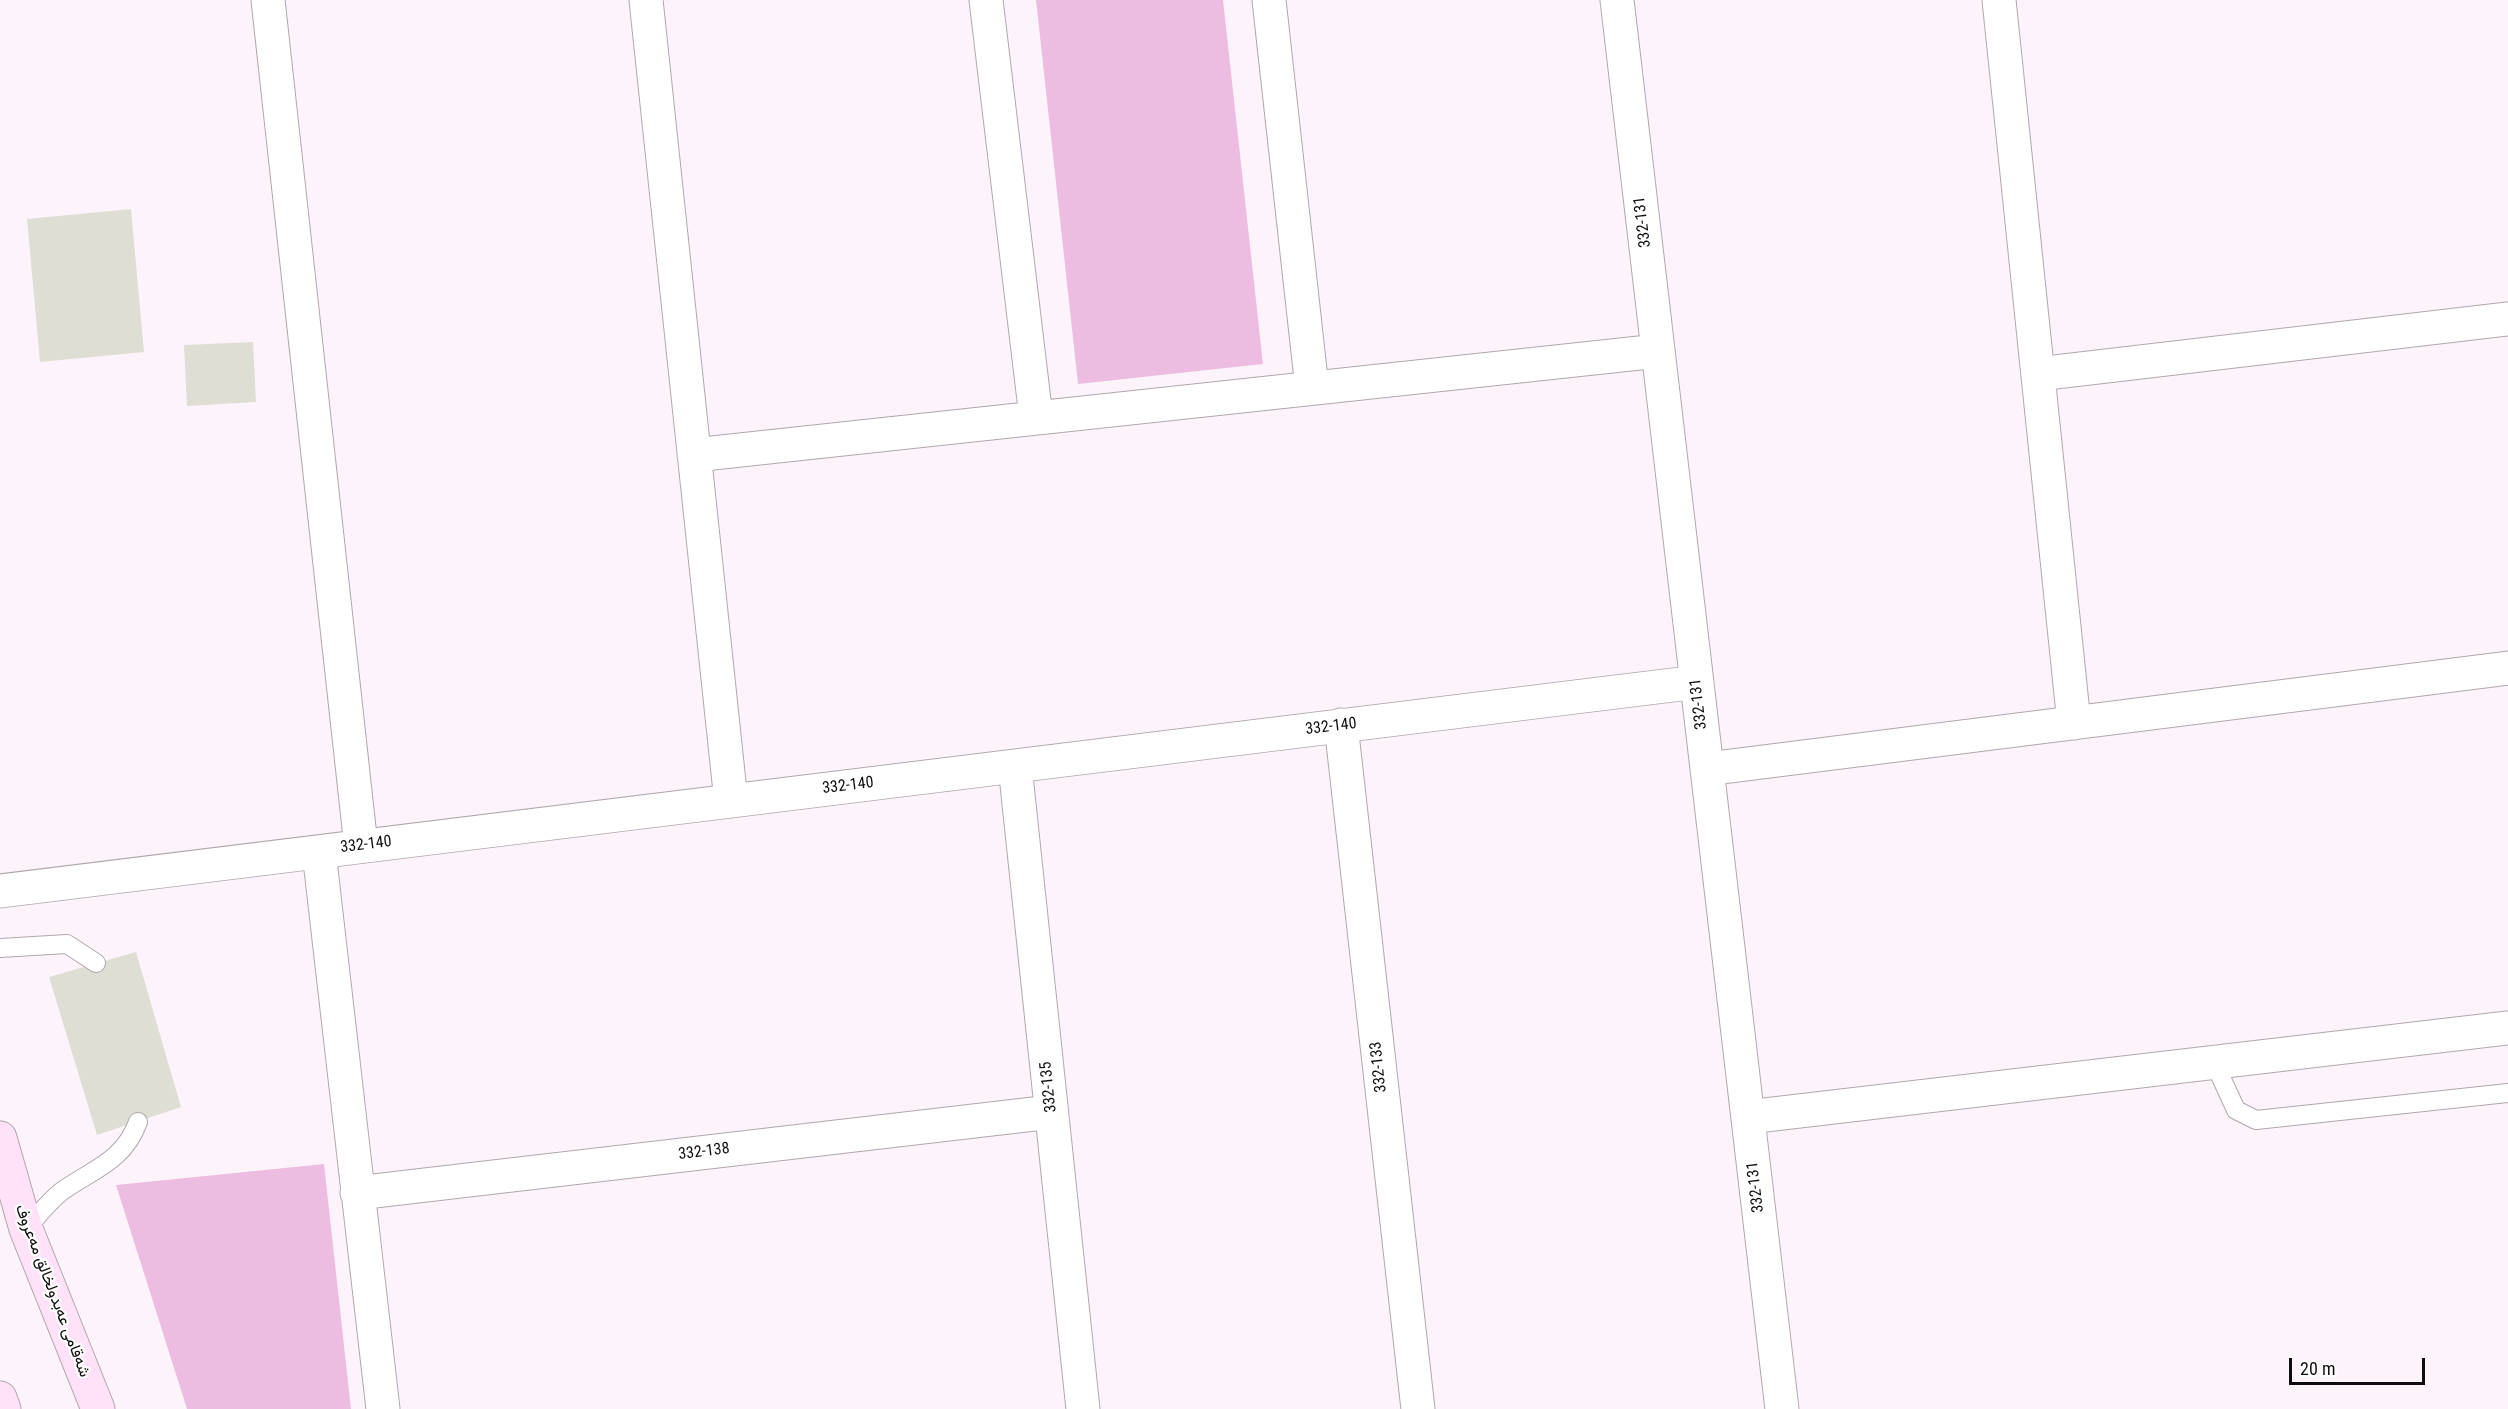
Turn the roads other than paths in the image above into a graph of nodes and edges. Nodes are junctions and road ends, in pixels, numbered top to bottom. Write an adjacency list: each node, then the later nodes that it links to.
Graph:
1 (267, 0): 20 (street)
2 (645, 0): 12 (street)
3 (987, 0): 11 (street)
4 (1269, 0): 10 (street)
5 (1999, 0): 9 (street)
6 (1625, 1): 8 (street, 332-131)
7 (2508, 319): 9 (street)
8 (1658, 351): 10 (street); 14 (street, 332-131)
9 (2038, 374): 15 (street)
10 (1312, 387): 11 (street)
11 (1036, 417): 12 (street)
12 (694, 455): 19 (street)
13 (2508, 668): 15 (street)
14 (1697, 682): 16 (street, 332-140); 18 (street, 332-131)
15 (2074, 723): 18 (street)
16 (1341, 725): 17 (street, 332-140); 39 (street, 332-133)
17 (1015, 766): 19 (street, 332-140); 28 (street, 332-135)
18 (1707, 769): 29 (street, 332-131)
19 (731, 801): 20 (street, 332-140)
20 (361, 846): 21 (street, 332-140)
21 (318, 852): 22 (street, 332-140); 32 (street)
22 (0, 891)
23 (0, 948): 24 (lane)
24 (96, 963)
25 (2508, 1028): 26 (street)
26 (2214, 1062): 27 (lane); 29 (street)
27 (2508, 1093)
28 (1052, 1112): 32 (street, 332-138); 38 (street, 332-135)
29 (1748, 1117): 40 (street, 332-131)
30 (138, 1122): 33 (lane)
31 (0, 1138): 33 (main road, شەقامی عەبدولخالق مەعروف)
32 (357, 1193): 37 (street)
33 (26, 1229): 36 (main road, شەقامی عەبدولخالق مەعروف)
34 (0, 1398): 35 (main road)
35 (4, 1409)
36 (98, 1409)
37 (383, 1409)
38 (1083, 1409)
39 (1418, 1409)
40 (1782, 1409)

